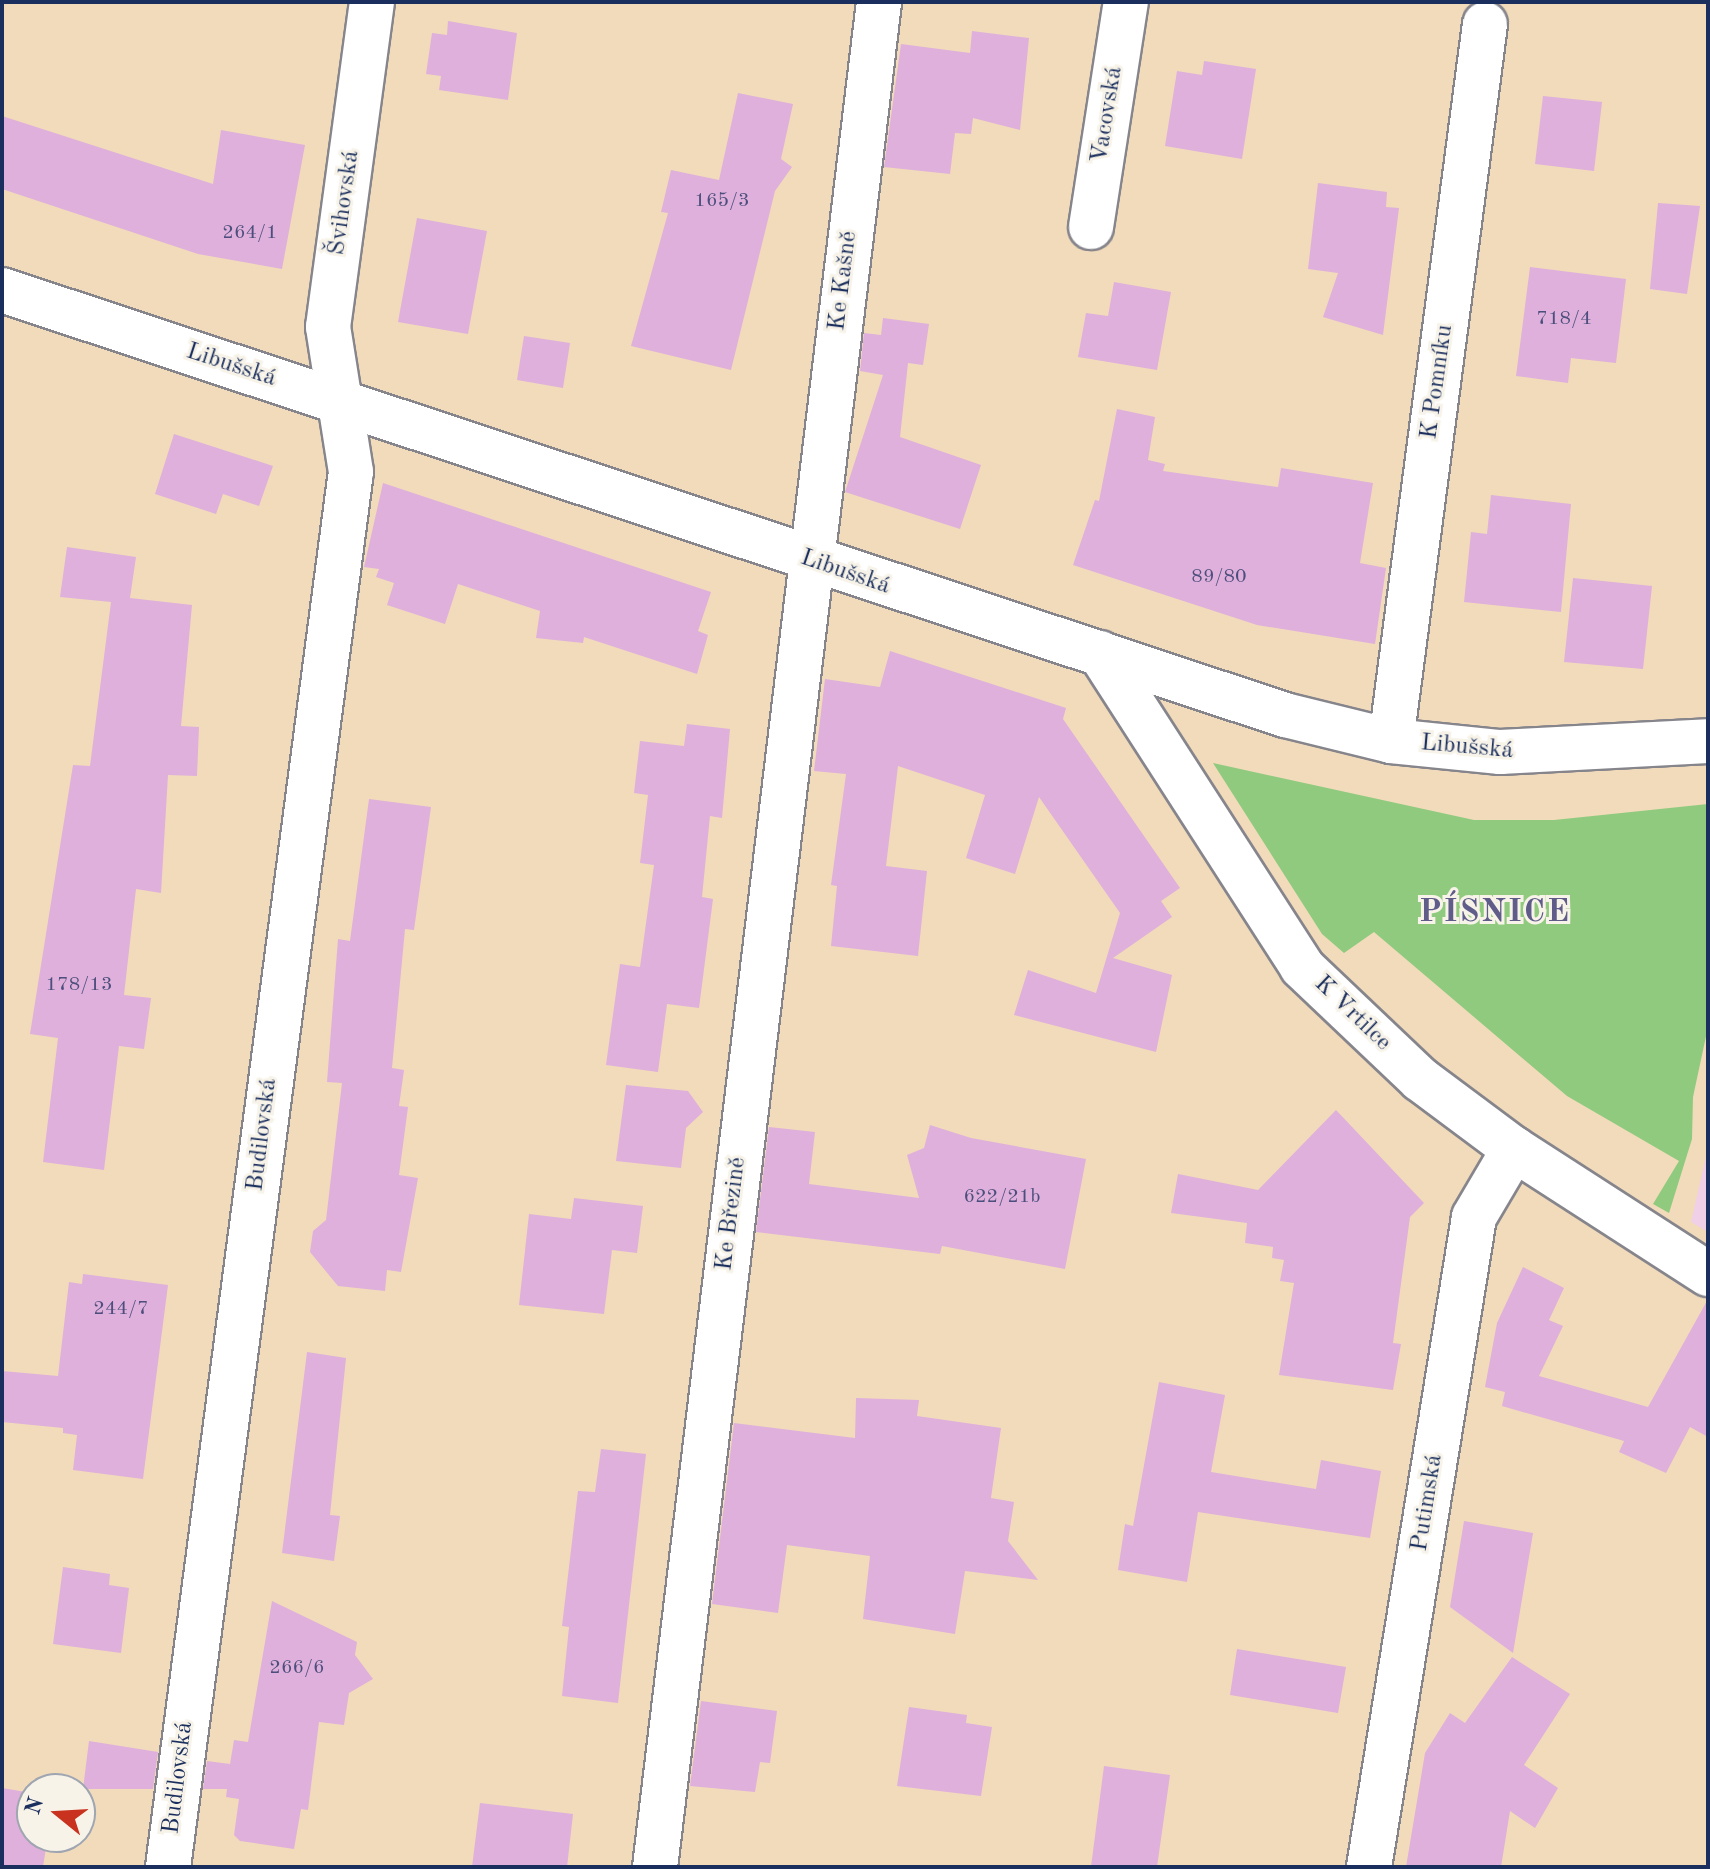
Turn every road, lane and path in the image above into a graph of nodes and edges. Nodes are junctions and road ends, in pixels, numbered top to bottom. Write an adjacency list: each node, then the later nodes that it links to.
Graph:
1 (372, 2): 7 (street, Švihovská)
2 (879, 2): 8 (street, Ke Kašně)
3 (1126, 2): 5 (street, Vacovská)
4 (1485, 24): 10 (street, K Pomníku)
5 (1091, 227)
6 (2, 290): 7 (street, Libušská)
7 (343, 403): 8 (street, Libušská); 14 (street, Budilovská)
8 (809, 560): 9 (street, Libušská); 15 (street, Ke Březině)
9 (1100, 653): 10 (street, Libušská); 12 (street, K Vrtilce)
10 (1391, 741): 11 (street, Libušská)
11 (1708, 741)
12 (1514, 1149): 13 (street, K Vrtilce); 16 (street, Putimská)
13 (1708, 1274)
14 (168, 1867)
15 (655, 1867)
16 (1369, 1867)

